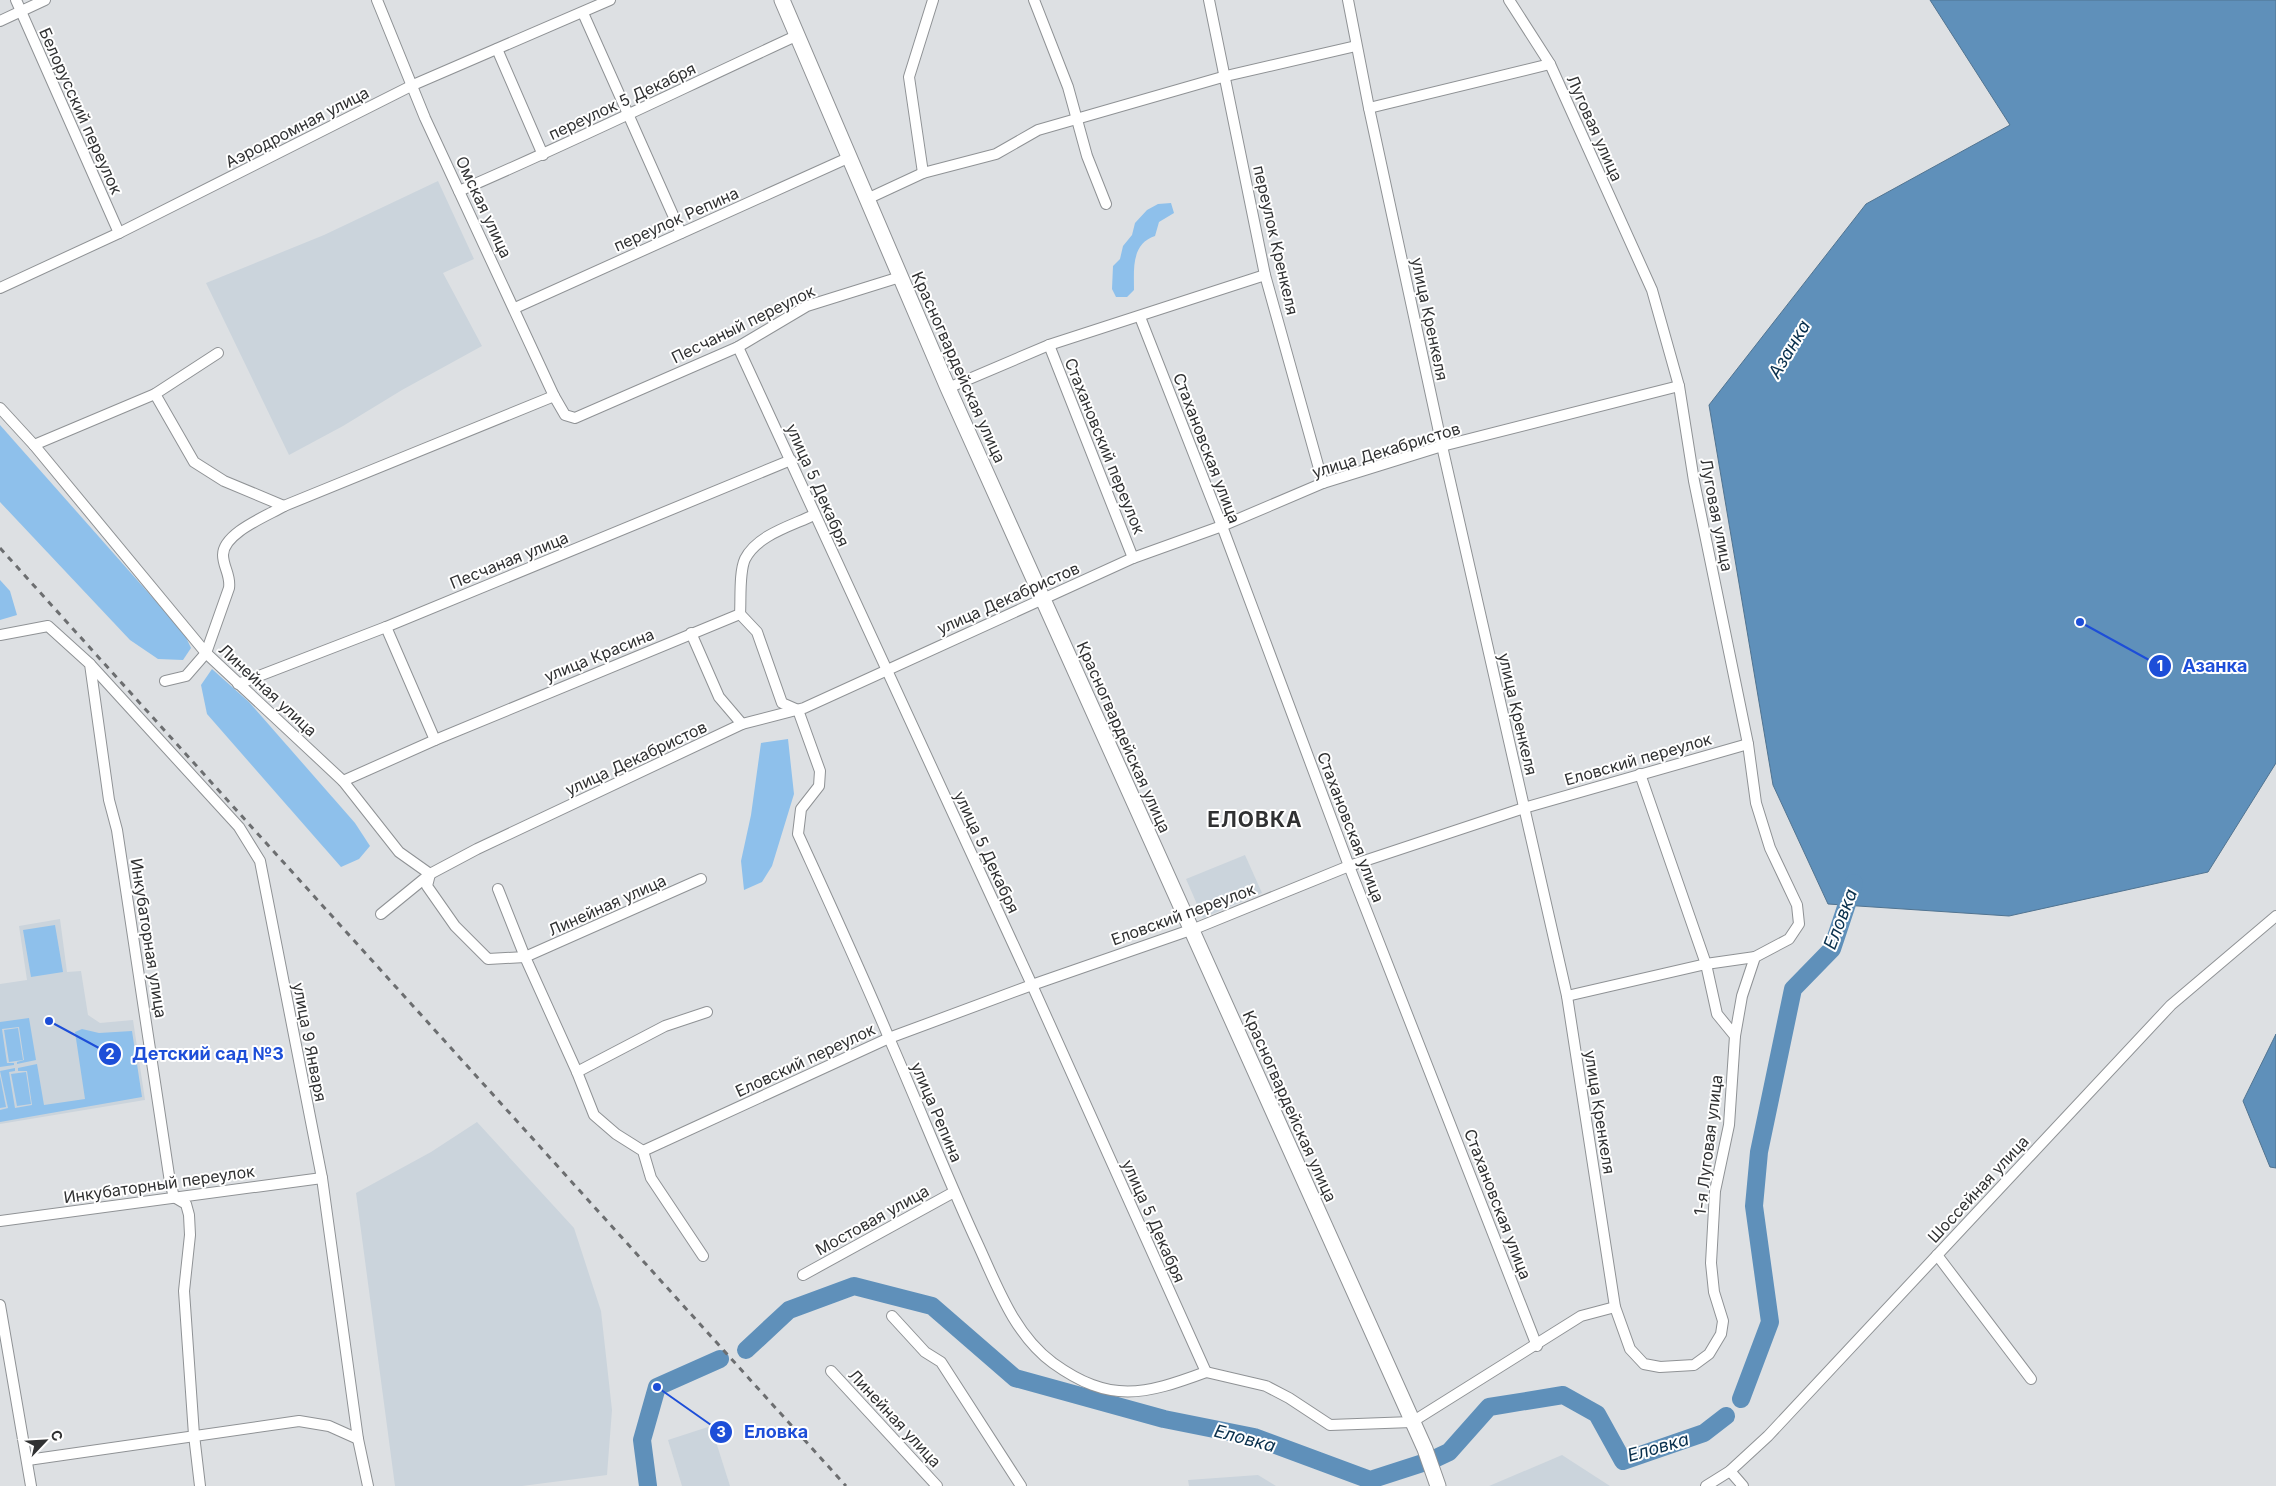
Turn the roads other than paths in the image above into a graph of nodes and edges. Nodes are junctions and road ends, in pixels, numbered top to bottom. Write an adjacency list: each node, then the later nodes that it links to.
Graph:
1 (16, 0): 11 (street, Белорусский переулок)
2 (45, 0): 11 (street)
3 (377, 0): 19 (street, Омская улица)
4 (610, 0): 12 (street, Аэродромная улица)
5 (782, 0): 14 (main road, Красногвардейская улица)
6 (933, 0): 25 (street)
7 (1034, 0): 22 (street)
8 (1209, 0): 18 (street, переулок Кренкеля)
9 (1348, 0): 15 (street, улица Кренкеля)
10 (1509, 0): 17 (street, Луговая улица)
11 (21, 12): 13 (street); 30 (street, Белорусский переулок)
12 (583, 13): 16 (street, Аэродромная улица); 21 (street)
13 (0, 21)
14 (798, 35): 21 (street, переулок 5 Декабря); 24 (main road, Красногвардейская улица)
15 (1356, 46): 18 (street); 20 (street, улица Кренкеля)
16 (496, 49): 19 (street, Аэродромная улица); 23 (street)
17 (1550, 64): 20 (street); 39 (street, Луговая улица)
18 (1226, 76): 22 (street); 31 (street, переулок Кренкеля)
19 (413, 85): 26 (street, Омская улица); 30 (street, Аэродромная улица)
20 (1369, 108): 46 (street, улица Кренкеля)
21 (628, 113): 23 (street, переулок 5 Декабря); 29 (street)
22 (1077, 117): 25 (street); 28 (street)
23 (543, 155): 26 (street, переулок 5 Декабря)
24 (850, 157): 27 (main road, Красногвардейская улица); 29 (street, переулок Репина)
25 (923, 173): 27 (street)
26 (459, 191): 34 (street, Омская улица)
27 (867, 199): 32 (main road, Красногвардейская улица)
28 (1106, 204)
29 (681, 232): 34 (street, переулок Репина)
30 (119, 233): 33 (street, Аэродромная улица)
31 (1265, 275): 35 (street); 48 (street, переулок Кренкеля)
32 (900, 276): 37 (street, Песчаный переулок); 40 (main road, Красногвардейская улица)
33 (0, 288)
34 (515, 308): 42 (street, Омская улица)
35 (1140, 317): 36 (street); 51 (street, Стахановская улица)
36 (1049, 345): 40 (street); 52 (street, Стахановский переулок)
37 (738, 347): 44 (street, Песчаный переулок); 47 (street, улица 5 Декабря)
38 (218, 353): 41 (street)
39 (1679, 386): 46 (street, улица Декабристов); 66 (street, Луговая улица)
40 (948, 388): 53 (main road, Красногвардейская улица)
41 (155, 394): 45 (street); 49 (street)
42 (554, 396): 44 (street, Омская улица); 49 (street)
43 (0, 408): 45 (street, Линейная улица)
44 (575, 418)
45 (34, 445): 58 (street, Линейная улица)
46 (1442, 446): 48 (street, улица Декабристов); 69 (street, улица Кренкеля)
47 (791, 460): 50 (street, улица 5 Декабря); 55 (street, Песчаная улица)
48 (1323, 483): 51 (street, улица Декабристов)
49 (284, 506): 58 (street)
50 (814, 515): 54 (street); 60 (street, улица 5 Декабря)
51 (1222, 526): 52 (street, улица Декабристов); 70 (street, Стахановская улица)
52 (1133, 558): 53 (street, улица Декабристов)
53 (1043, 598): 60 (street, улица Декабристов); 76 (main road, Красногвардейская улица)
54 (740, 614): 56 (street, улица Красина); 63 (street)
55 (386, 627): 62 (street, Песчаная улица); 65 (street)
56 (691, 633): 64 (street); 65 (street, улица Красина)
57 (0, 636): 59 (street)
58 (206, 652): 61 (street); 62 (street, Линейная улица)
59 (90, 664): 87 (street, улица 9 Января); 89 (street, Инкубаторная улица)
60 (887, 670): 63 (street, улица Декабристов); 80 (street, улица 5 Декабря)
61 (165, 681)
62 (238, 684): 68 (street, Линейная улица)
63 (798, 710): 64 (street, улица Декабристов); 84 (street, улица Репина)
64 (742, 724): 71 (street, улица Декабристов)
65 (435, 740): 68 (street, улица Красина)
66 (1748, 744): 67 (street, Еловский переулок); 78 (street, Луговая улица)
67 (1640, 774): 69 (street, Еловский переулок); 79 (street)
68 (343, 781): 71 (street, Линейная улица)
69 (1524, 808): 70 (street, Еловский переулок); 81 (street, улица Кренкеля)
70 (1349, 866): 76 (street, Еловский переулок); 97 (street, Стахановская улица)
71 (430, 874): 74 (street, улица Декабристов); 77 (street, Линейная улица)
72 (701, 879): 77 (street, Линейная улица)
73 (498, 889): 77 (street)
74 (381, 914)
75 (2276, 916): 91 (street, Шоссейная улица)
76 (1191, 929): 80 (street, Еловский переулок); 102 (main road, Красногвардейская улица)
77 (525, 957): 85 (street)
78 (1755, 957): 79 (street, Луговая улица); 83 (street)
79 (1706, 964): 81 (street, Луговая улица); 83 (street)
80 (1032, 985): 84 (street, Еловский переулок); 100 (street, улица 5 Декабря)
81 (1567, 996): 95 (street, улица Кренкеля)
82 (708, 1012): 85 (street)
83 (1735, 1036): 98 (street, 1-я Луговая улица)
84 (890, 1038): 86 (street, Еловский переулок); 88 (street, улица Репина)
85 (578, 1072): 86 (street)
86 (643, 1151): 92 (street)
87 (322, 1178): 89 (street, Инкубаторный переулок); 104 (street, улица 9 Января)
88 (954, 1192): 93 (street, Мостовая улица); 100 (street, улица Репина)
89 (174, 1197): 90 (street, Инкубаторный переулок); 103 (street)
90 (0, 1221)
91 (1936, 1255): 101 (street); 106 (street, Шоссейная улица)
92 (702, 1256)
93 (803, 1274)
94 (0, 1305): 105 (street)
95 (1615, 1307): 97 (street); 98 (street, улица Кренкеля)
96 (892, 1316): 111 (street)
97 (1537, 1346): 102 (street)
98 (1709, 1354)
99 (831, 1371): 110 (street, Линейная улица)
100 (1206, 1372): 102 (street)
101 (2031, 1379)
102 (1412, 1422): 112 (main road, Красногвардейская улица)
103 (194, 1435): 104 (street); 105 (street); 108 (street)
104 (358, 1439): 109 (street, улица 9 Января)
105 (28, 1460): 107 (street)
106 (1730, 1471): 113 (street, Шоссейная улица); 114 (street)
107 (31, 1486)
108 (200, 1486)
109 (368, 1486)
110 (937, 1486)
111 (1021, 1486)
112 (1438, 1486)
113 (1706, 1486)
114 (1743, 1486)

